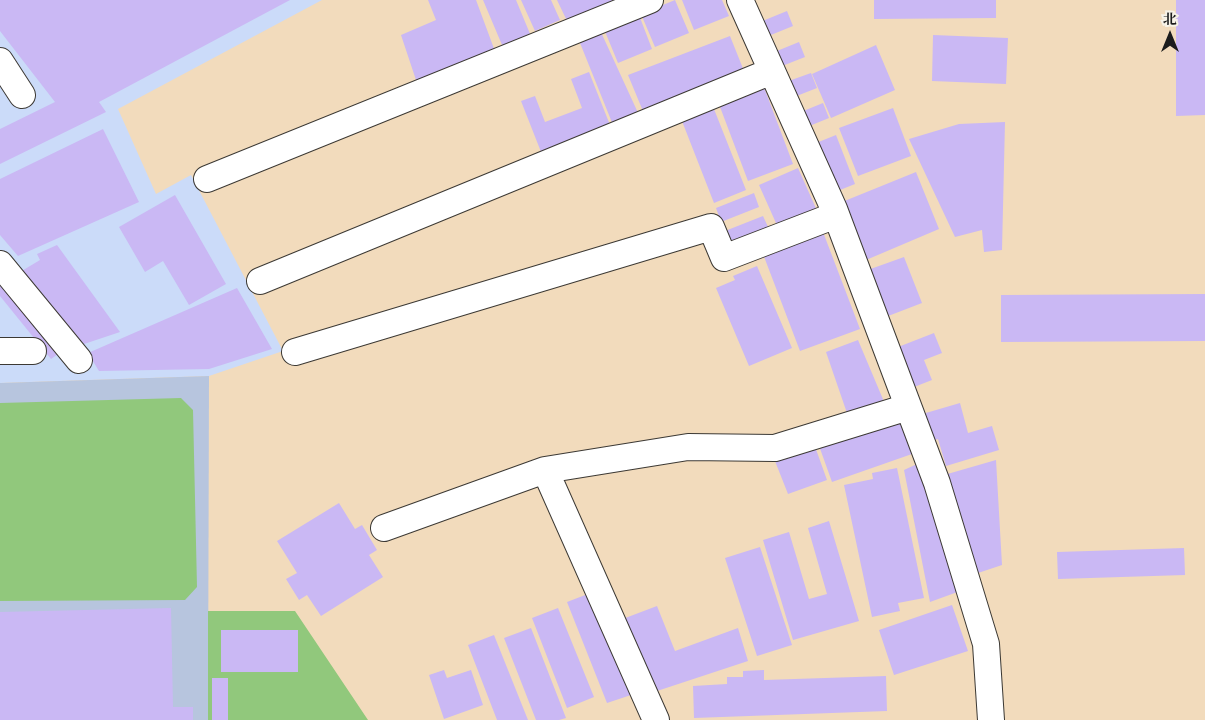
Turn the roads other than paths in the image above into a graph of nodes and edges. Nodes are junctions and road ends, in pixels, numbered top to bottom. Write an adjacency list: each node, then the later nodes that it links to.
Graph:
1 (650, 0): 6 (street)
2 (740, 0): 4 (street)
3 (0, 60): 5 (street)
4 (772, 71): 7 (street); 9 (street)
5 (22, 95)
6 (207, 178)
7 (836, 215): 12 (street); 14 (street)
8 (0, 264): 13 (street)
9 (260, 281)
10 (0, 351): 11 (street)
11 (33, 351)
12 (295, 352)
13 (79, 360)
14 (908, 407): 15 (street); 18 (street)
15 (545, 470): 16 (street); 17 (street)
16 (384, 528)
17 (656, 720)
18 (991, 720)

